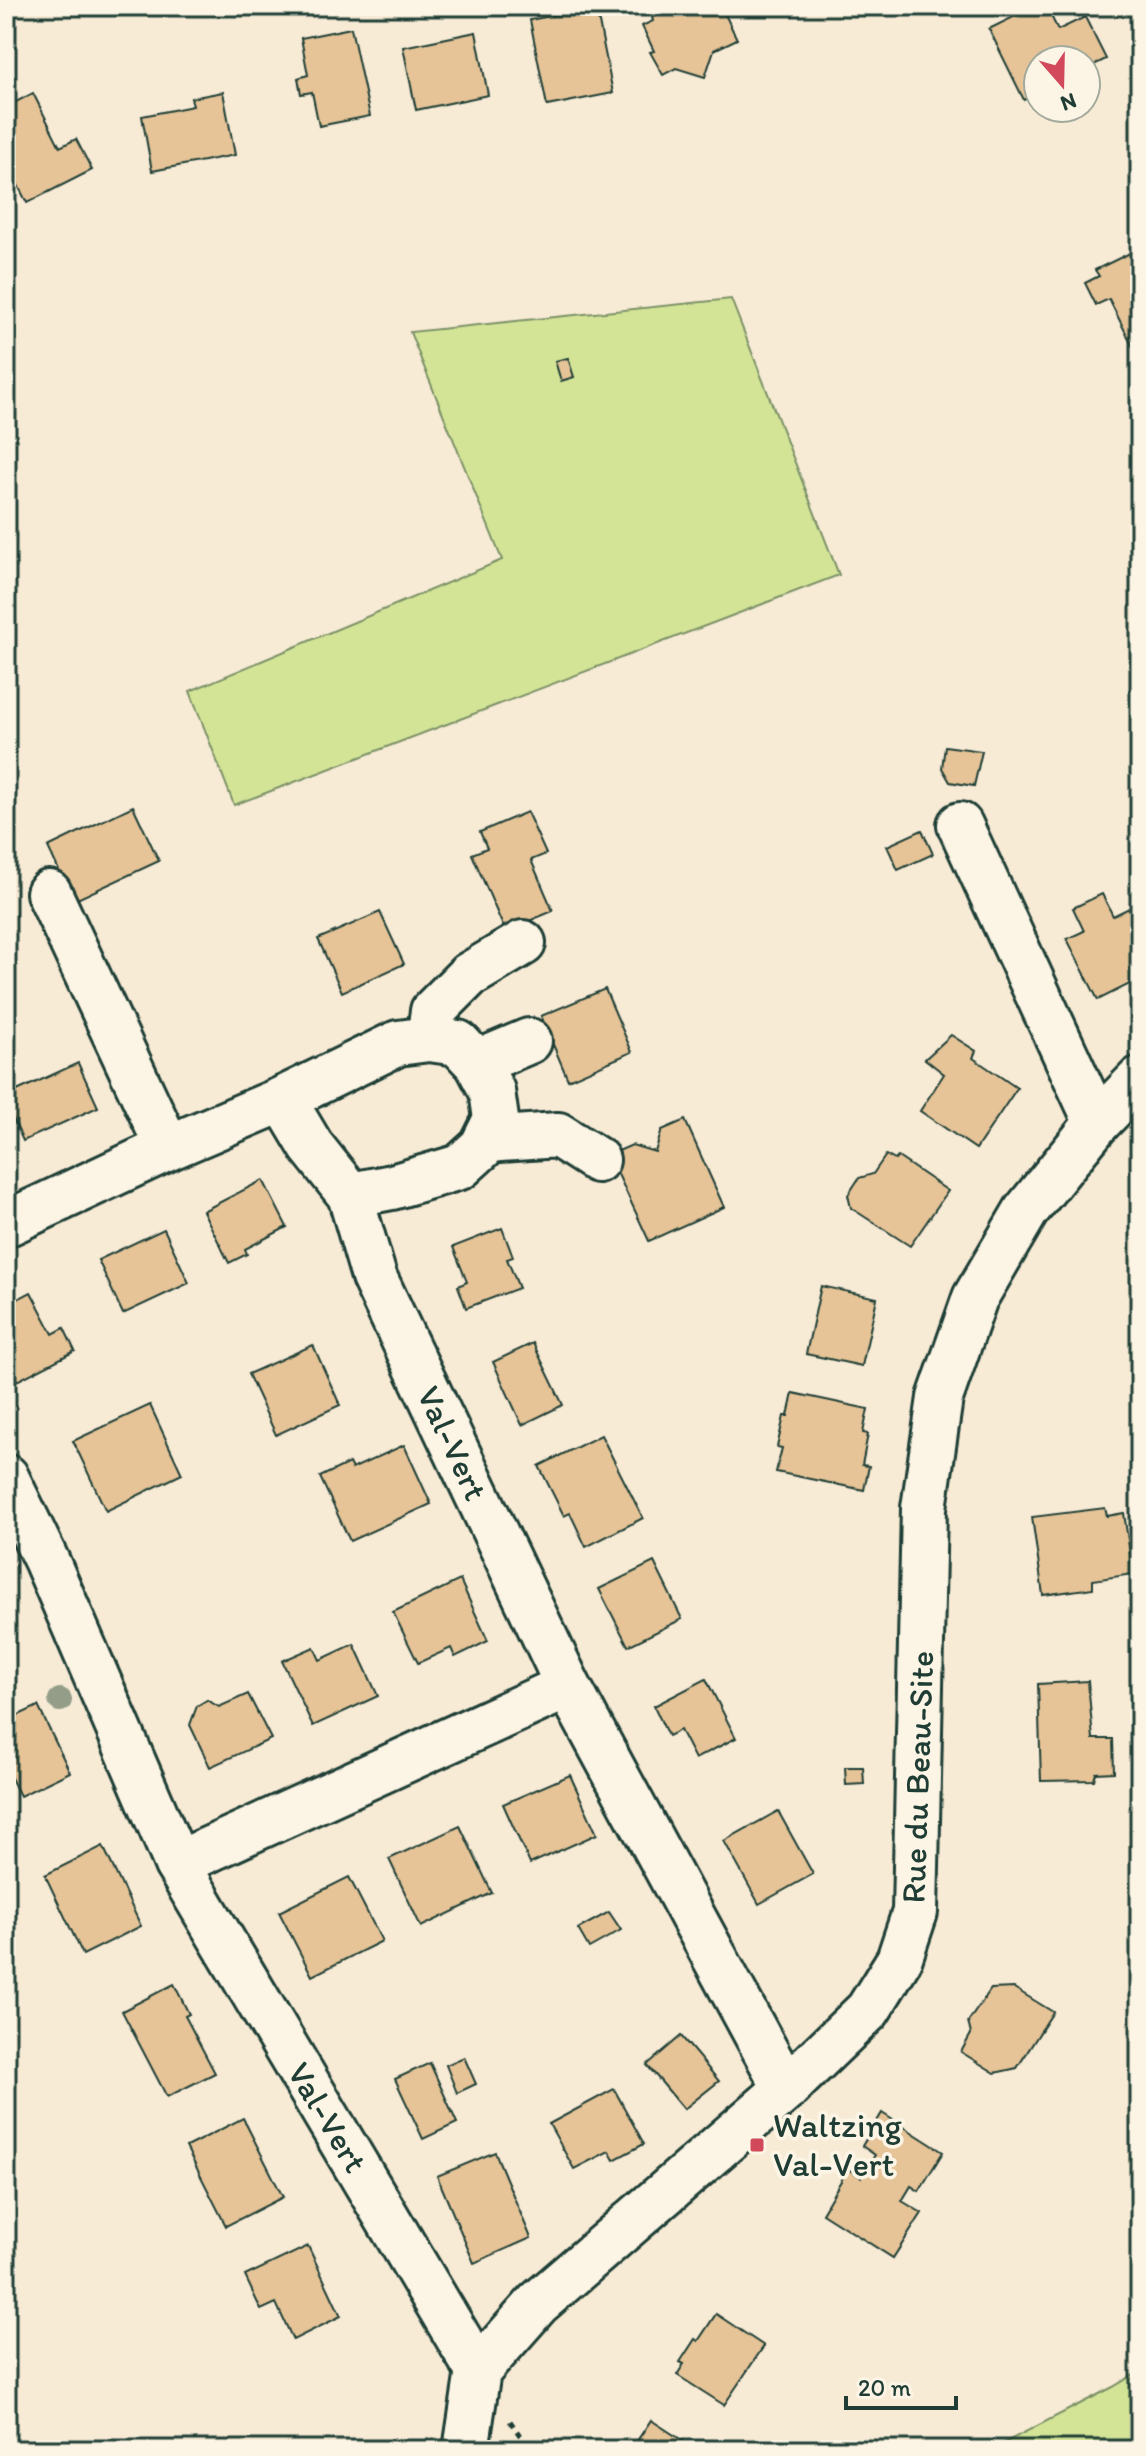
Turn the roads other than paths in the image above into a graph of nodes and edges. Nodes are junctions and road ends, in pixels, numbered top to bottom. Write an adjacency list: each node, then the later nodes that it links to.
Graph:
1 (960, 825): 9 (street)
2 (49, 893): 11 (street)
3 (523, 943): 4 (street)
4 (429, 1039): 6 (street); 8 (street)
5 (529, 1041): 6 (street)
6 (477, 1063): 10 (street)
7 (1140, 1079): 9 (street, Rue du Beau-Site)
8 (283, 1099): 11 (street); 13 (street, Val-Vert)
9 (1097, 1123): 18 (street, Rue du Beau-Site)
10 (486, 1140): 12 (street); 13 (street)
11 (168, 1148): 14 (street)
12 (597, 1160)
13 (350, 1195): 16 (street, Val-Vert)
14 (6, 1224)
15 (6, 1477): 17 (street, Val-Vert)
16 (568, 1686): 17 (street); 18 (street, Val-Vert)
17 (177, 1864): 19 (street, Val-Vert)
18 (786, 2089): 19 (street, Rue du Beau-Site)
19 (478, 2371): 20 (street)
20 (466, 2450)

